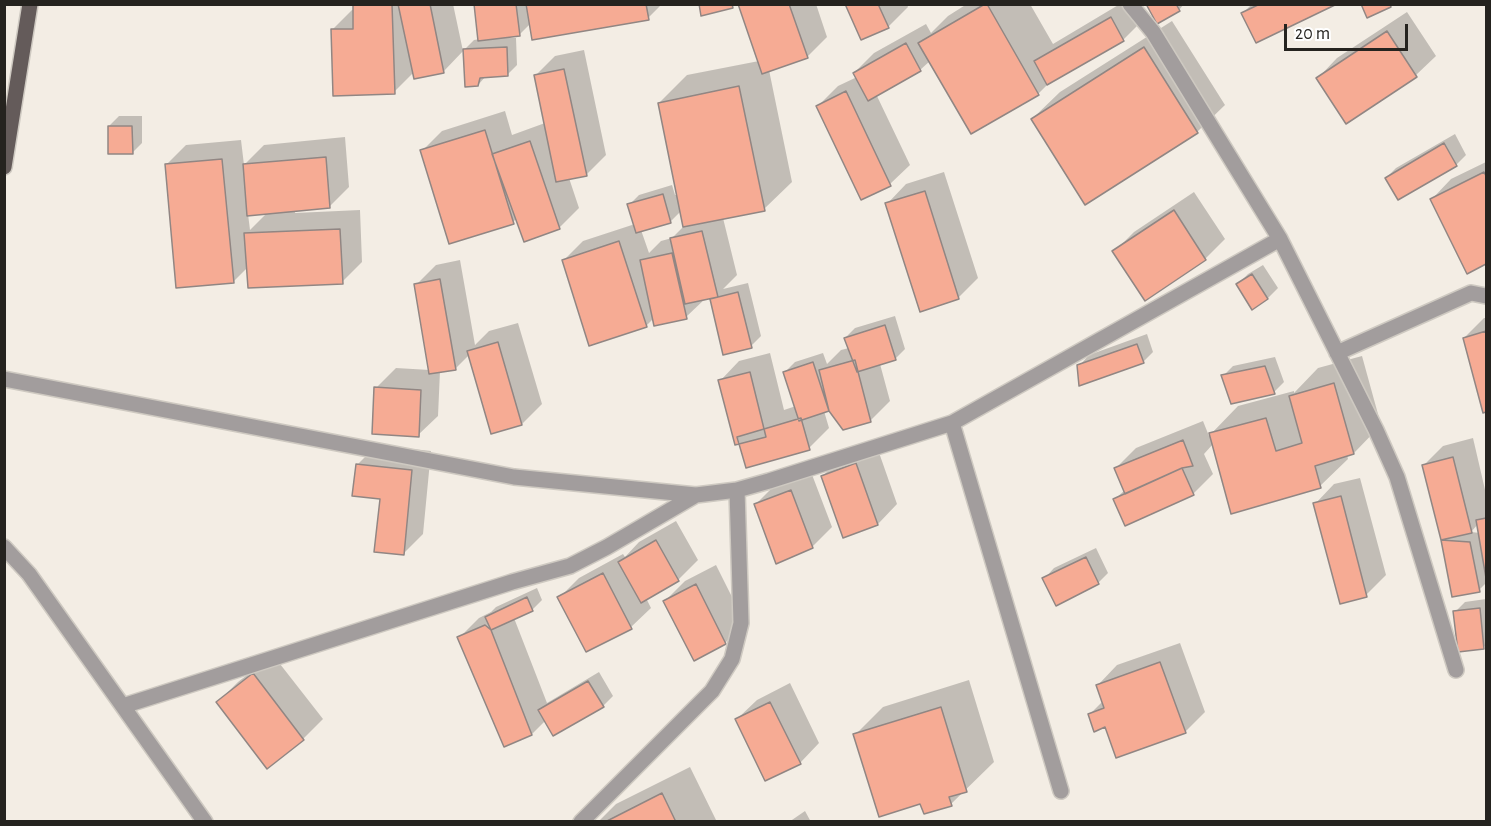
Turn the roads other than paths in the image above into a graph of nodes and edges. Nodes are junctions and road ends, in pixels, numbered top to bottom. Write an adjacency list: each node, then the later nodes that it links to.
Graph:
1 (30, 4): 3 (main road)
2 (1130, 4): 4 (street)
3 (4, 167)
4 (1280, 239): 6 (street); 8 (street)
5 (1486, 296): 6 (street)
6 (1337, 353): 12 (street)
7 (4, 379): 10 (street)
8 (952, 423): 9 (street); 14 (street)
9 (737, 490): 10 (street); 16 (street)
10 (696, 495): 13 (street)
11 (4, 547): 13 (street)
12 (1456, 670)
13 (123, 705): 15 (street)
14 (1060, 791)
15 (205, 822)
16 (581, 822)

